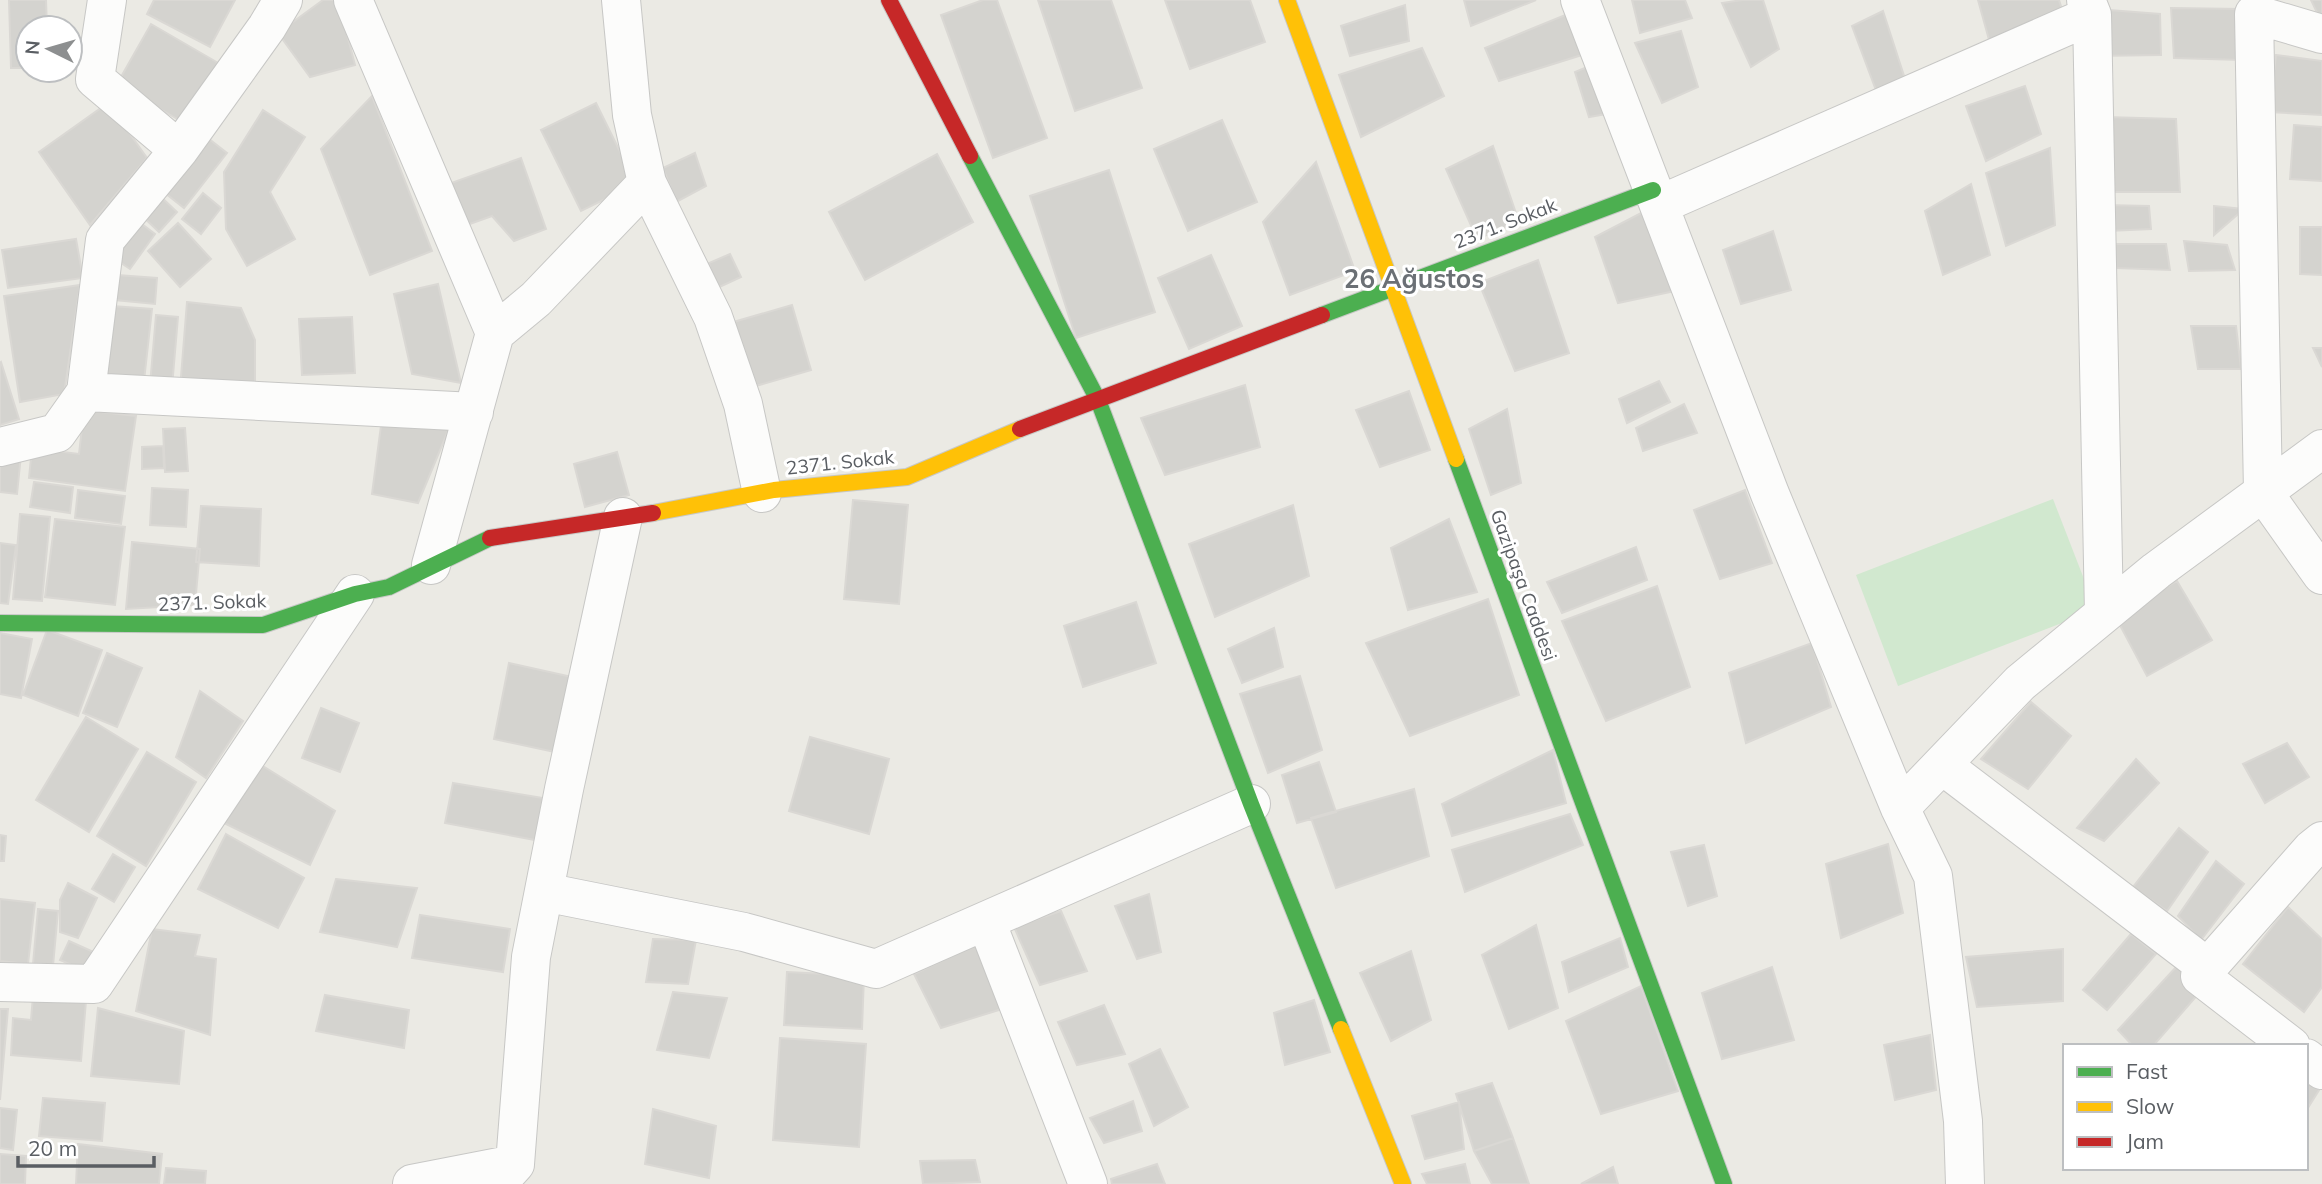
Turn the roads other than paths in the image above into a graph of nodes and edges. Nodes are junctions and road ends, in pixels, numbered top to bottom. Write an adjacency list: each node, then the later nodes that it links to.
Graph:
1 (107, 0): 10 (street)
2 (283, 0): 10 (street)
3 (354, 0): 14 (street)
4 (621, 0): 11 (street)
5 (889, 0): 16 (street)
6 (1287, 0): 13 (street, Gazipaşa Caddesi)
7 (1580, 0): 12 (street)
8 (2089, 7): 12 (street); 26 (street)
9 (2322, 34): 20 (street)
10 (179, 150): 15 (street)
11 (647, 183): 14 (street); 21 (street)
12 (1656, 198): 13 (street, 2371. Sokak); 30 (street)
13 (1392, 289): 16 (street, 2371. Sokak); 41 (street, Gazipaşa Caddesi)
14 (495, 333): 17 (street)
15 (86, 393): 17 (street); 18 (street)
16 (1098, 400): 21 (street, 2371. Sokak); 29 (street)
17 (474, 412): 23 (street)
18 (0, 447)
19 (2322, 449): 20 (street)
20 (2263, 492): 24 (street); 26 (street)
21 (762, 493): 22 (street, 2371. Sokak)
22 (623, 517): 23 (street, 2371. Sokak); 32 (street)
23 (431, 565): 25 (street, 2371. Sokak)
24 (2322, 575)
25 (355, 594): 27 (street, 2371. Sokak); 35 (street)
26 (2104, 613): 28 (street)
27 (0, 623)
28 (1942, 765): 30 (street); 34 (street)
29 (1251, 804): 33 (street); 40 (street)
30 (1900, 808): 42 (street)
31 (2322, 841): 34 (street)
32 (544, 892): 33 (street); 37 (street)
33 (986, 921): 39 (street)
34 (2207, 967): 36 (street)
35 (0, 982)
36 (2288, 1044)
37 (506, 1174): 38 (street)
38 (412, 1184)
39 (1088, 1184)
40 (1403, 1184)
41 (1724, 1184)
42 (1965, 1184)

